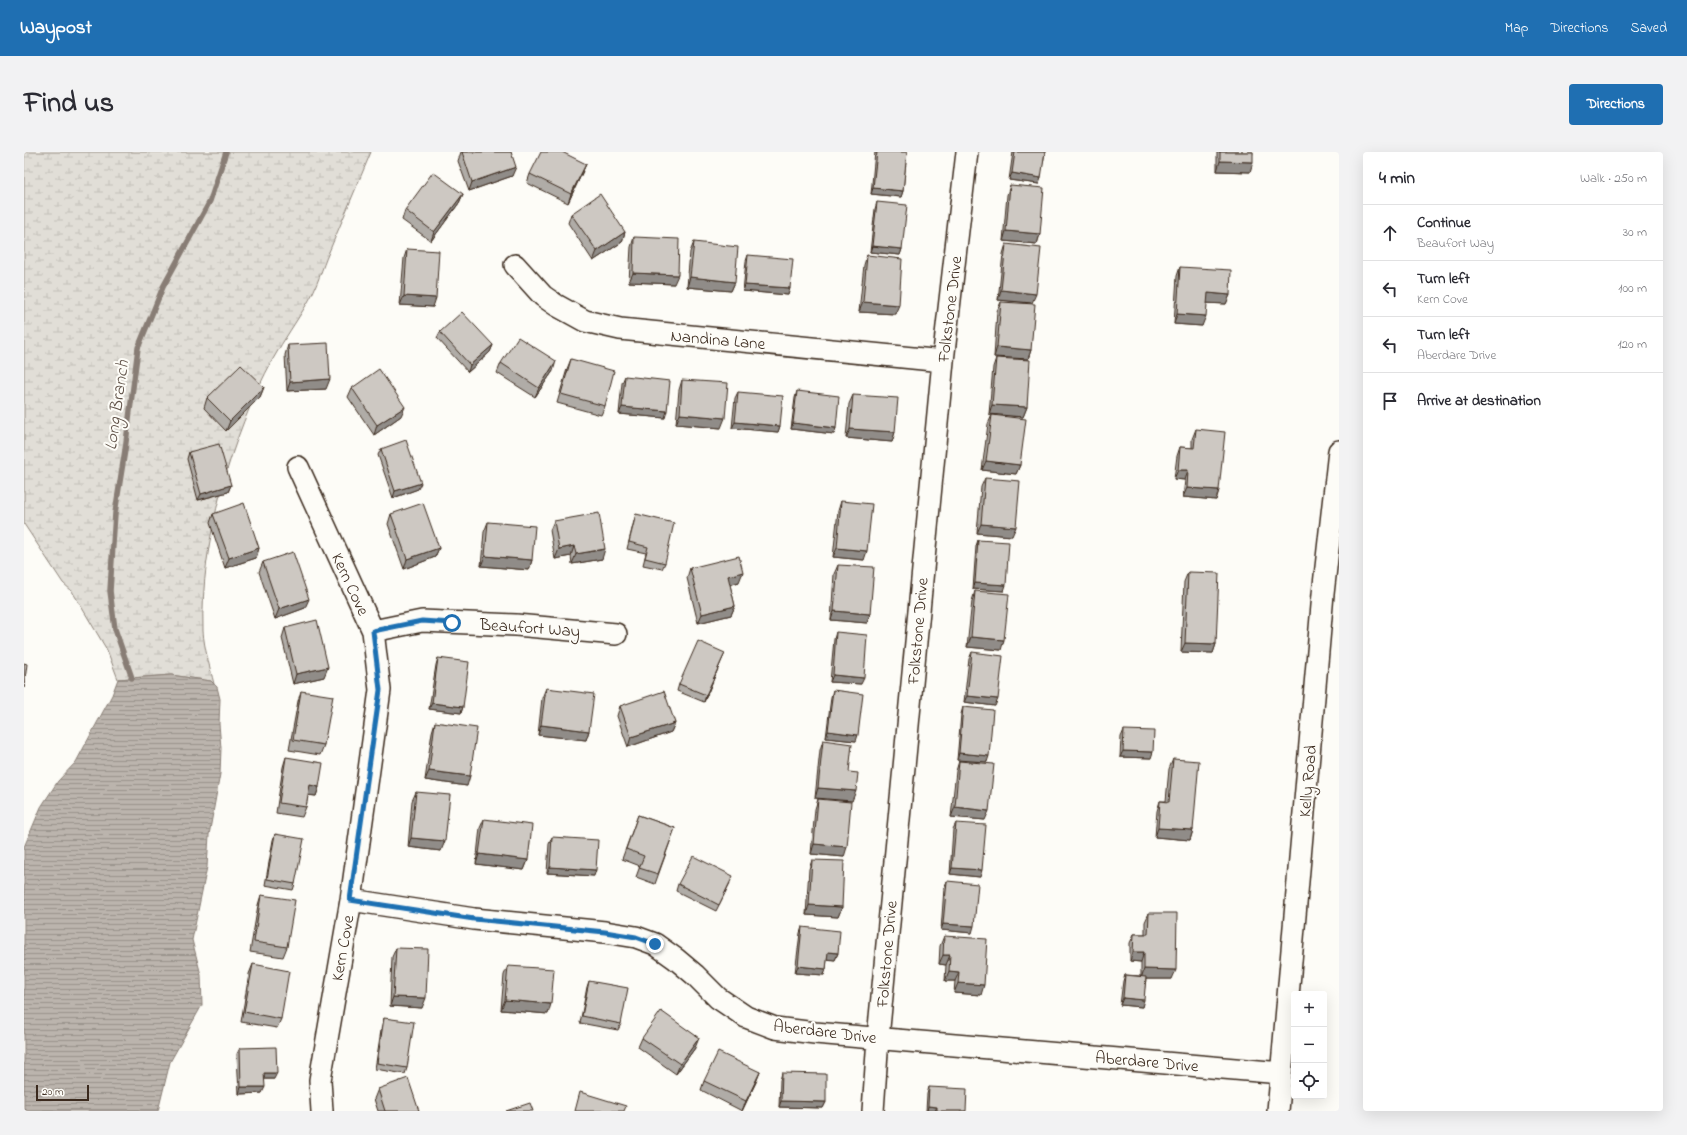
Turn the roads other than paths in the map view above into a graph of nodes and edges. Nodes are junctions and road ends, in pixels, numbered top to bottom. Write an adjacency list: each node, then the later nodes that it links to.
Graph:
1 (967, 152): 3 (street, Folkstone Drive)
2 (515, 265): 3 (street, Nandina Lane)
3 (942, 361): 9 (street, Folkstone Drive)
4 (1339, 451): 10 (street, Kelly Road)
5 (298, 467): 6 (street, Kern Cove)
6 (373, 631): 7 (street, Beaufort Way); 8 (street, Kern Cove)
7 (616, 634)
8 (350, 900): 9 (street, Aberdare Drive); 11 (street, Kern Cove)
9 (878, 1038): 10 (street, Aberdare Drive); 12 (street, Folkstone Drive)
10 (1281, 1073): 13 (street, Kelly Road)
11 (322, 1111)
12 (873, 1111)
13 (1278, 1111)

